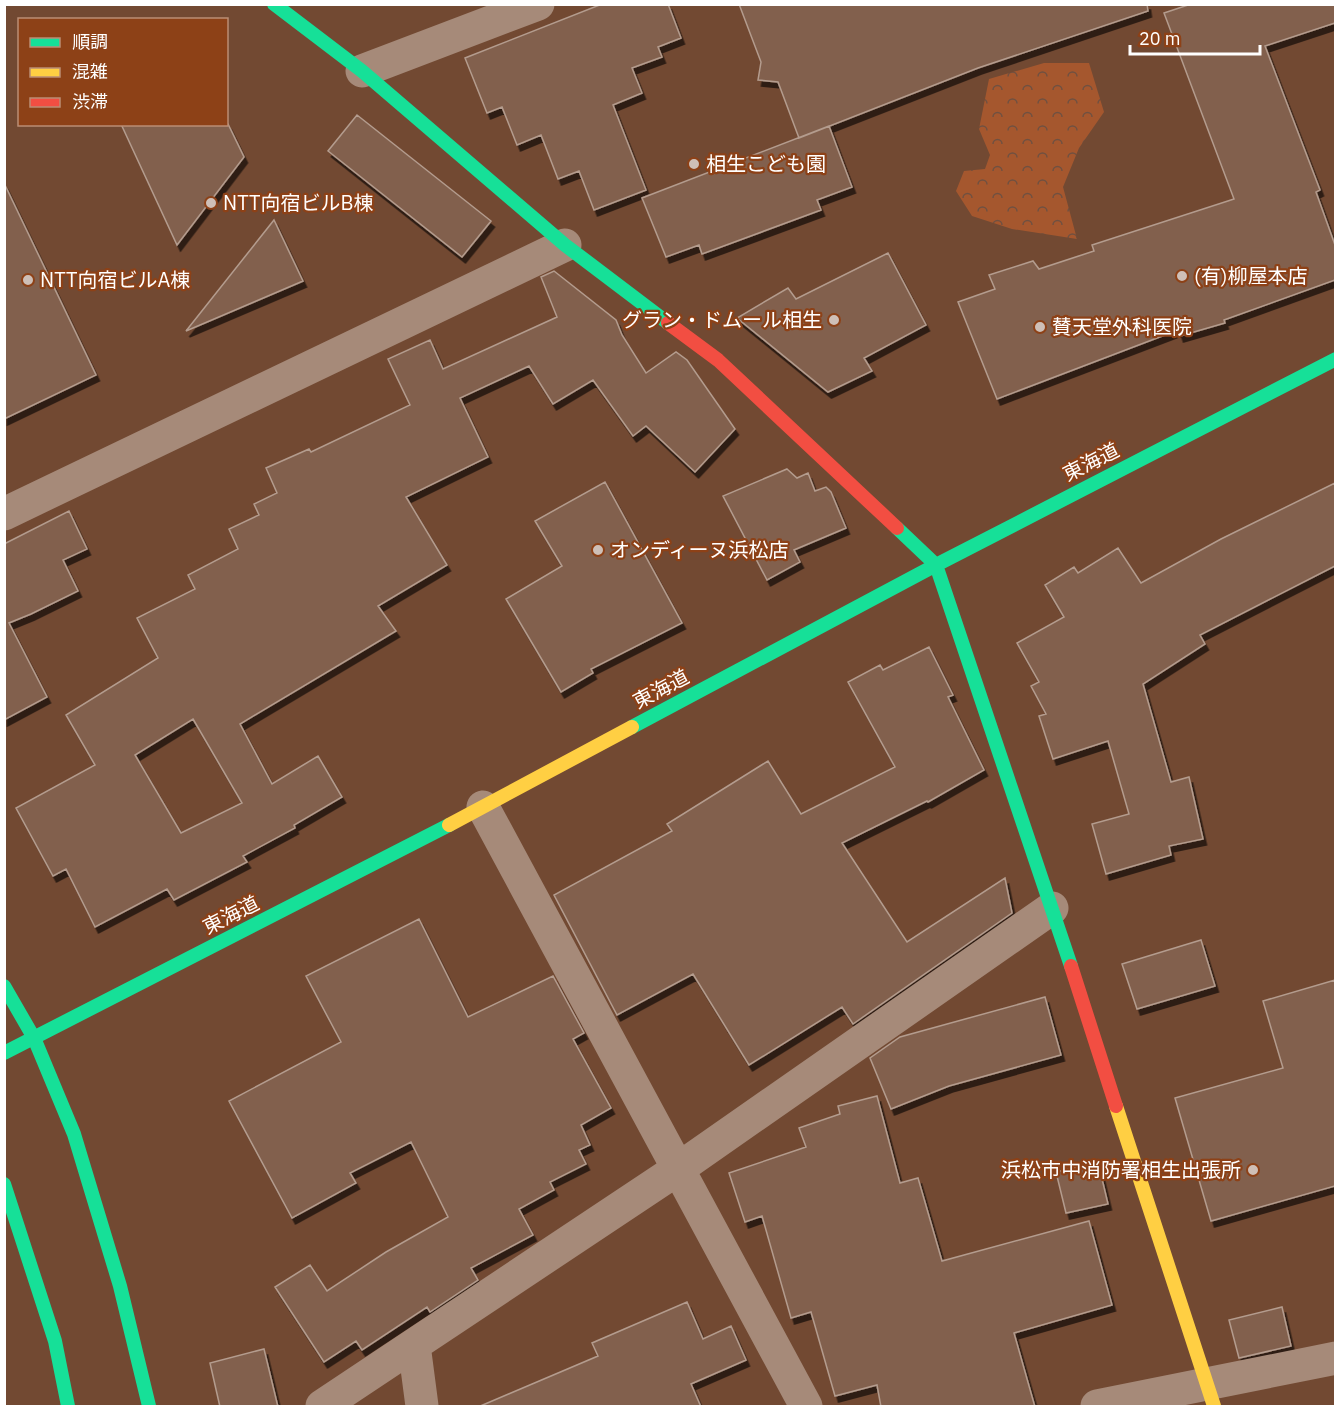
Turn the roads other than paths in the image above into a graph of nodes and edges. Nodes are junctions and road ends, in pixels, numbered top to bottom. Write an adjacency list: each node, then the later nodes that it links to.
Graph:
1 (274, 4): 3 (main road)
2 (538, 4): 3 (street)
3 (362, 71): 4 (main road)
4 (565, 244): 6 (street); 7 (main road)
5 (1335, 359): 7 (main road, 東海道)
6 (4, 514)
7 (936, 565): 8 (main road, 東海道); 9 (main road)
8 (483, 807): 11 (main road, 東海道); 13 (street)
9 (1052, 908): 13 (street); 17 (main road)
10 (4, 986): 11 (main road)
11 (34, 1038): 12 (main road, 東海道); 19 (main road)
12 (4, 1053)
13 (678, 1169): 15 (street); 22 (street)
14 (4, 1184): 18 (main road)
15 (414, 1345): 20 (street); 21 (street)
16 (1335, 1358): 17 (street)
17 (1210, 1396): 23 (street)
18 (68, 1407)
19 (149, 1407)
20 (322, 1407)
21 (422, 1407)
22 (806, 1407)
23 (1097, 1407)

